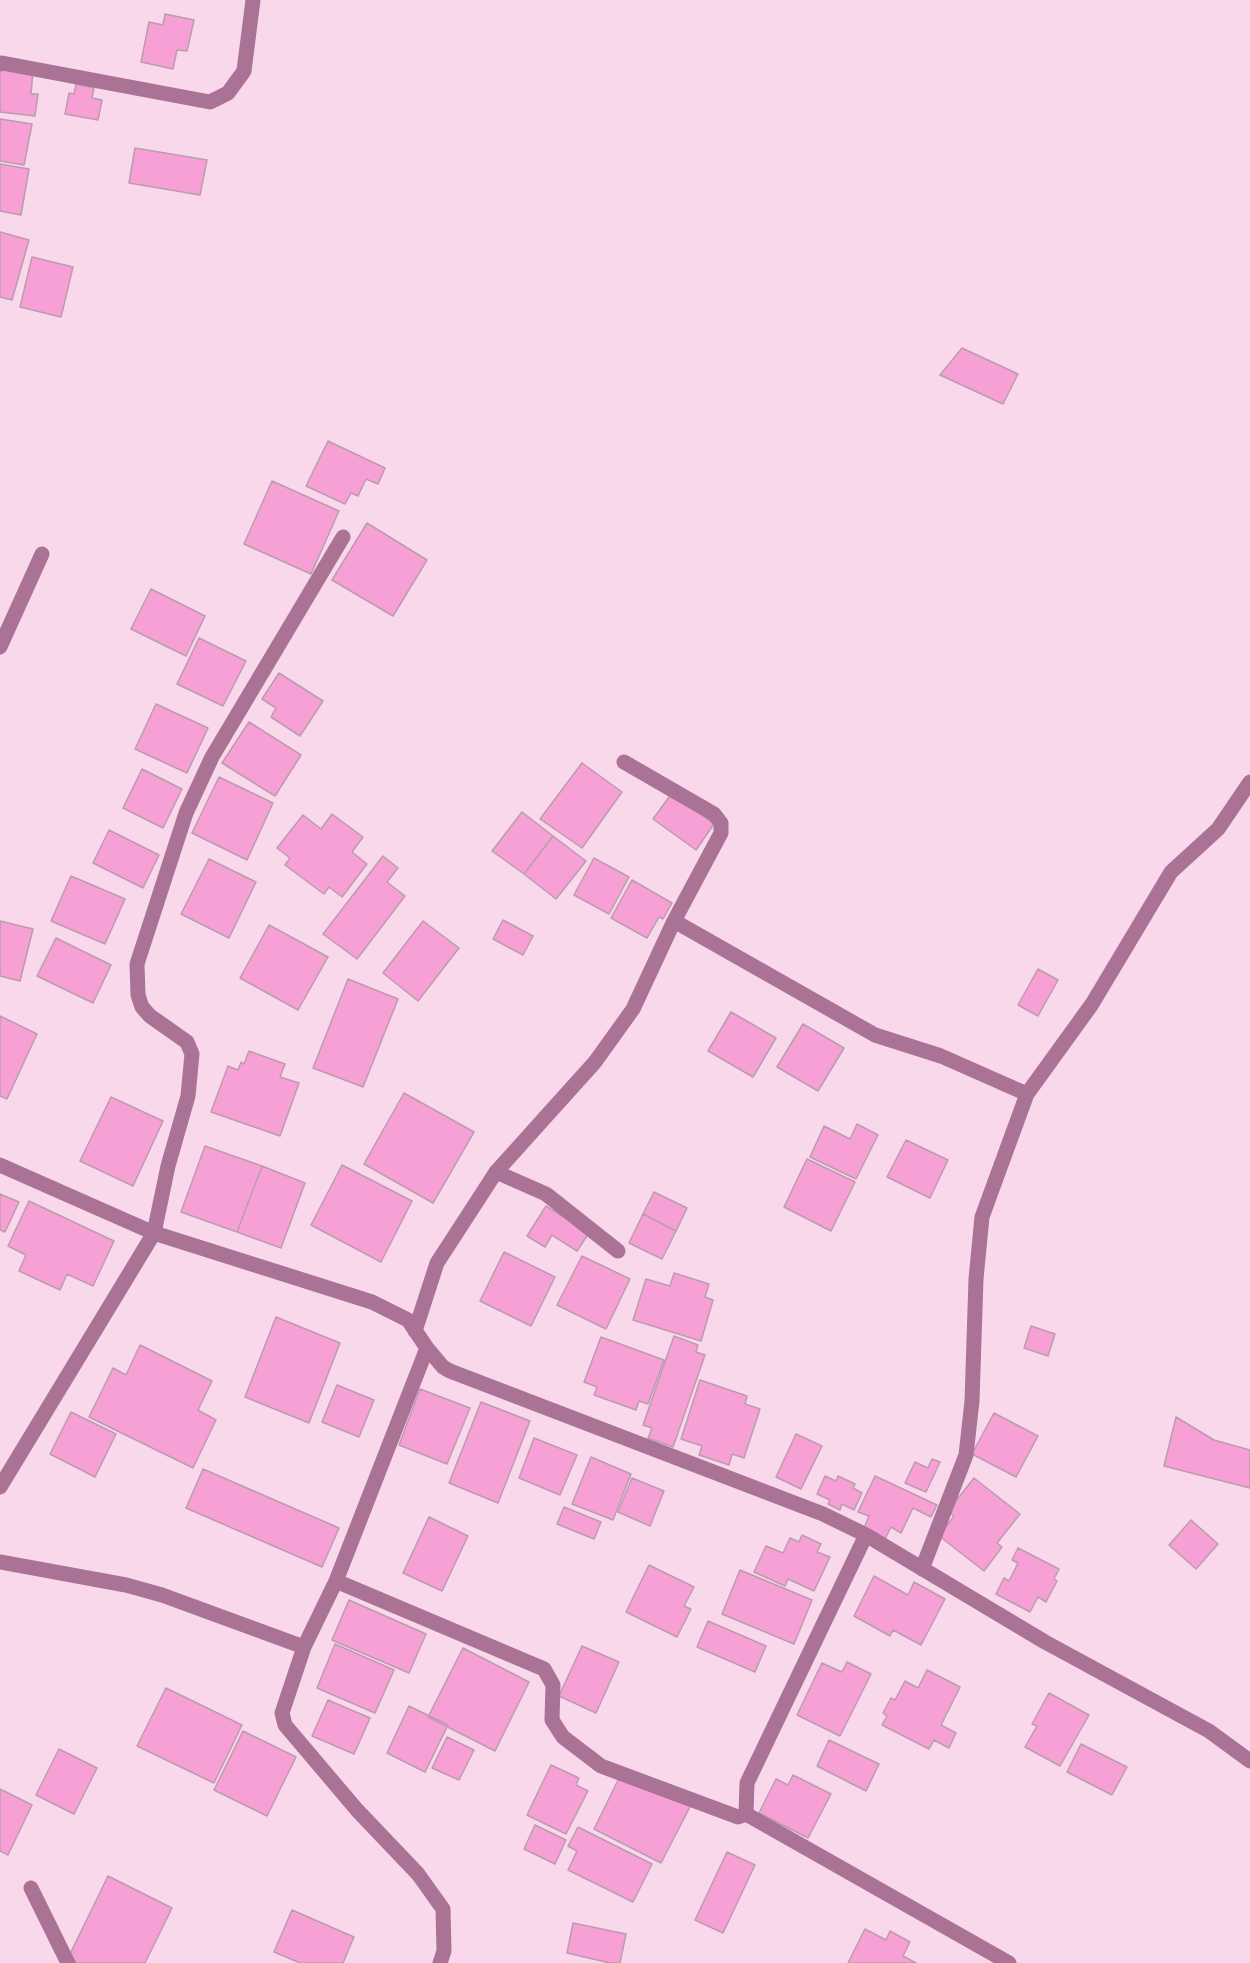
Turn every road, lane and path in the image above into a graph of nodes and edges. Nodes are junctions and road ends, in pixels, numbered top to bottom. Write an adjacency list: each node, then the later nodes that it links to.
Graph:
1 (253, 0): 2 (street)
2 (0, 64)
3 (343, 537): 12 (street)
4 (42, 554): 5 (street)
5 (0, 647)
6 (624, 762): 8 (street)
7 (1250, 782): 9 (street)
8 (674, 921): 9 (street); 11 (street)
9 (1027, 1094): 19 (street)
10 (0, 1165): 12 (street)
11 (496, 1172): 13 (street); 14 (street)
12 (154, 1233): 14 (street); 16 (street)
13 (618, 1251)
14 (416, 1331): 15 (street)
15 (427, 1348): 17 (street); 20 (street)
16 (0, 1487)
17 (866, 1535): 19 (street); 23 (street)
18 (0, 1562): 21 (street)
19 (922, 1569): 22 (street)
20 (336, 1581): 21 (street); 23 (street)
21 (304, 1647): 26 (street)
22 (1250, 1761)
23 (746, 1814): 27 (street)
24 (31, 1888): 25 (street)
25 (68, 1963)
26 (440, 1963)
27 (1009, 1963)

